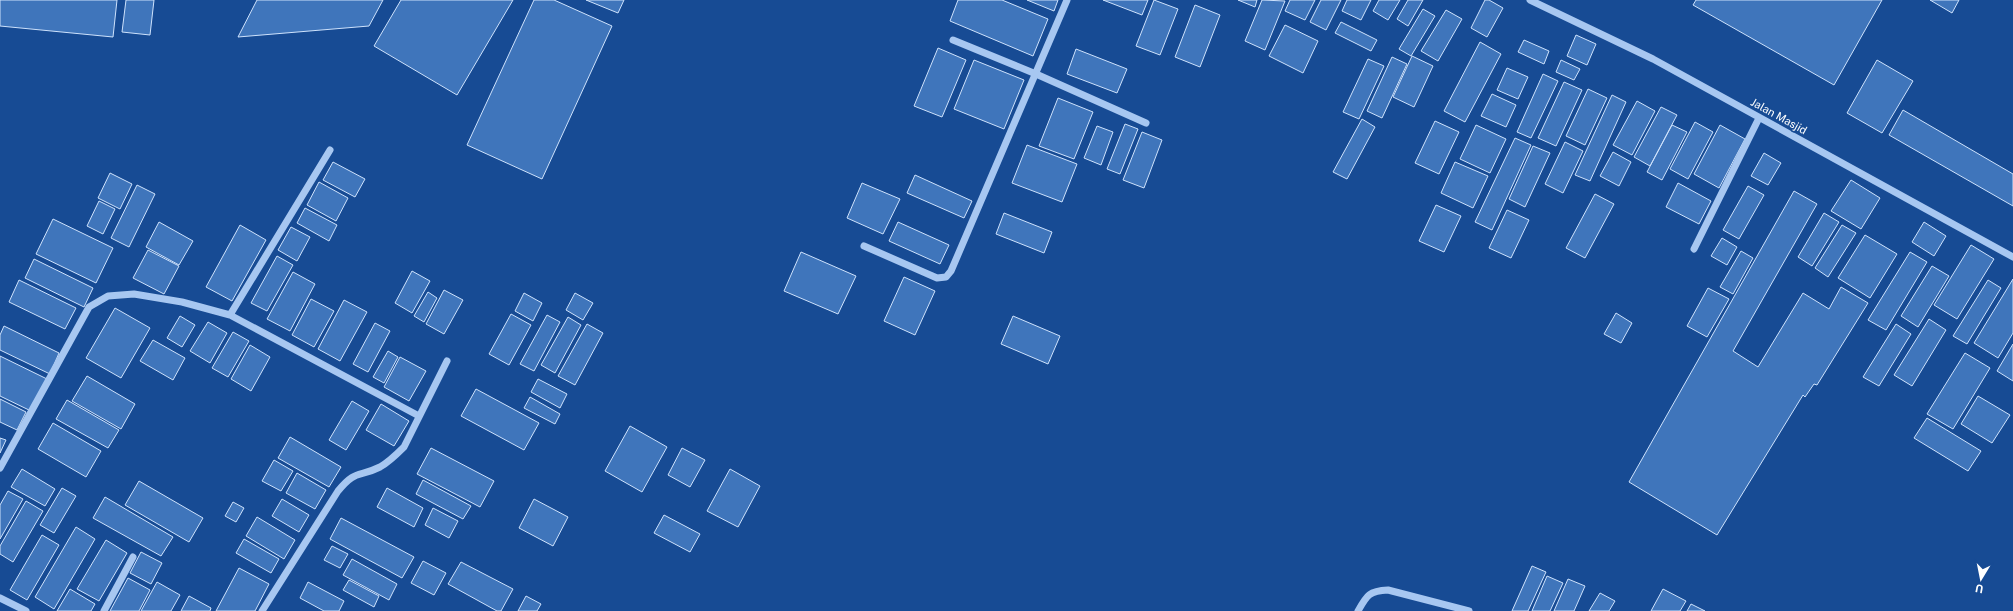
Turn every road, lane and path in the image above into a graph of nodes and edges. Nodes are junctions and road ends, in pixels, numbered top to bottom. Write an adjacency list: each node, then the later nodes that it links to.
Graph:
1 (1067, 0): 4 (street)
2 (1530, 0): 5 (street, Jalan Masjid)
3 (953, 40): 4 (street)
4 (1036, 74): 6 (street); 8 (street)
5 (1759, 118): 9 (street); 10 (street, Jalan Masjid)
6 (1146, 123)
7 (330, 150): 11 (street)
8 (864, 246)
9 (1694, 249)
10 (2013, 257)
11 (230, 314): 13 (street); 14 (street)
12 (447, 362): 13 (street)
13 (419, 416): 19 (street)
14 (0, 468)
15 (133, 557): 18 (street)
16 (0, 598): 17 (street)
17 (26, 611)
18 (104, 611)
19 (262, 611)
20 (1358, 611): 21 (street)
21 (1469, 611)

